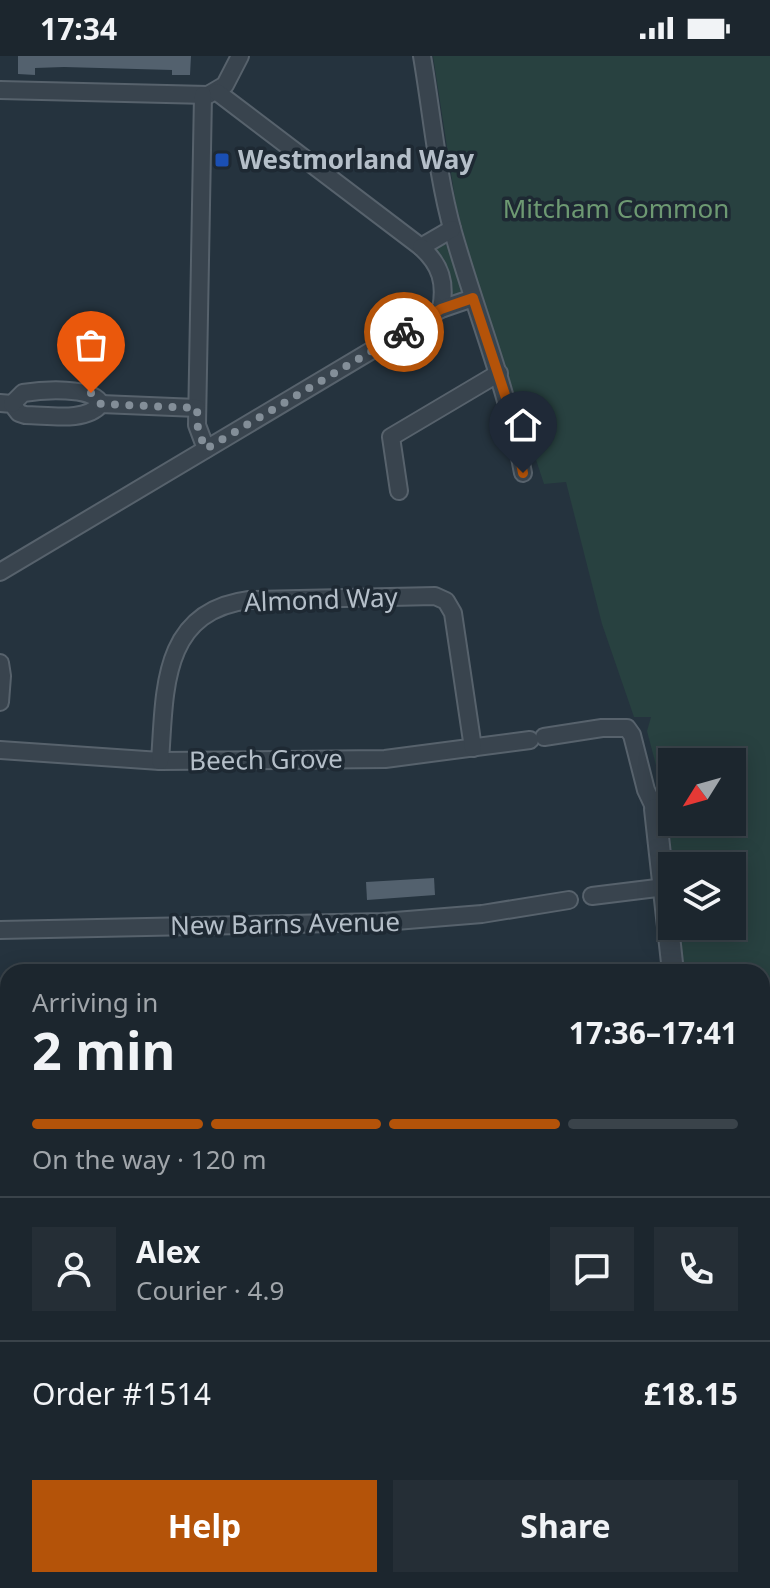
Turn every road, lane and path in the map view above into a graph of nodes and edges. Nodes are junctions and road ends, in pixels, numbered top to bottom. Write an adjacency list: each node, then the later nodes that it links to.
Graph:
1 (240, 56): 4 (street)
2 (422, 56): 5 (street)
3 (0, 90): 4 (street)
4 (210, 94): 6 (street); 12 (street)
5 (452, 229): 6 (street); 7 (street)
6 (421, 247): 8 (street)
7 (473, 298): 8 (street); 9 (street)
8 (441, 309): 13 (street)
9 (499, 373): 14 (street); 15 (street)
10 (6, 404): 11 (street); 11 (street)
11 (101, 404): 12 (street)
12 (197, 408): 13 (street)
13 (206, 449): 16 (street)
14 (523, 473)
15 (399, 491)
16 (0, 572)
17 (0, 663): 18 (street)
18 (0, 702)
19 (473, 748): 21 (street, Beech Grove); 21 (street, Almond Way); 22 (street, Beech Grove)
20 (0, 750): 21 (street, Beech Grove)
21 (160, 761)
22 (655, 809): 23 (street)
23 (661, 852)
24 (658, 888): 25 (street)
25 (592, 896)
26 (569, 900): 27 (street, New Barns Avenue)
27 (0, 930)
28 (670, 940): 29 (street)
29 (672, 964)

